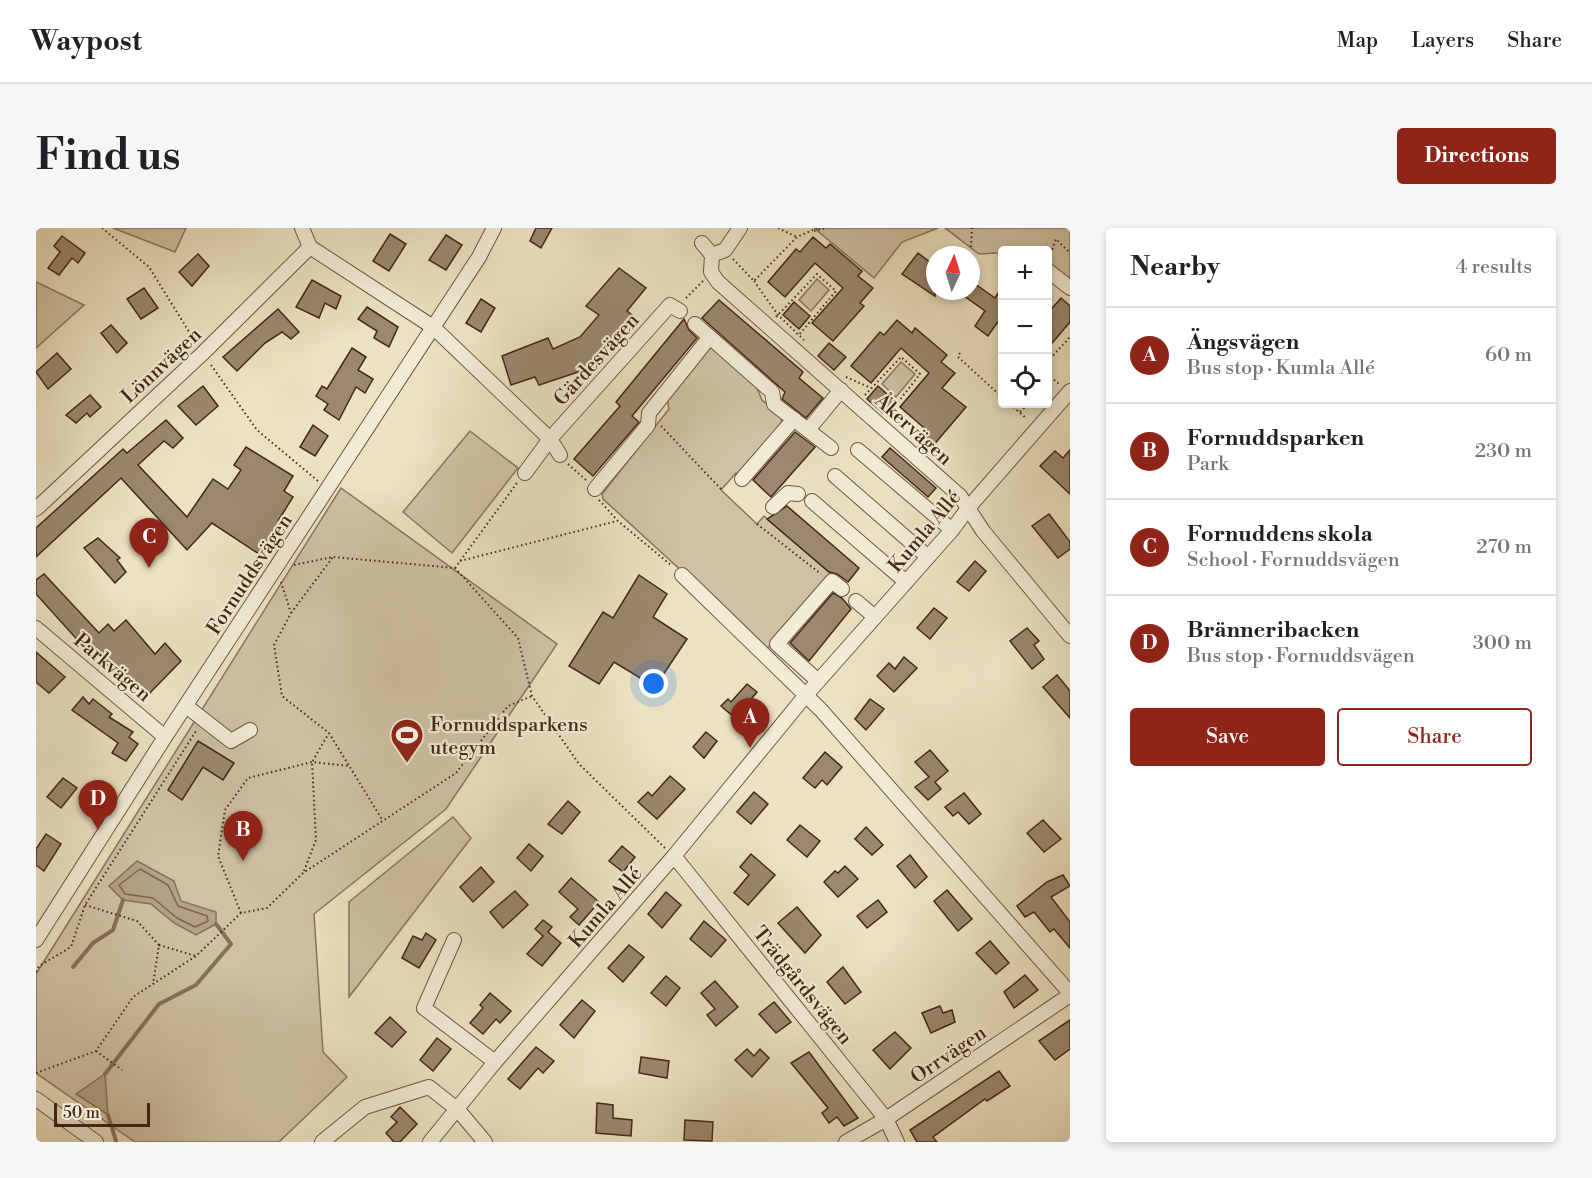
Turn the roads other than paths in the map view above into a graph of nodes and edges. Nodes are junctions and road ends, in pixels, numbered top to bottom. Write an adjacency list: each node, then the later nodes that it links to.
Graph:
1 (302, 228): 5 (street)
2 (494, 228): 11 (street, Fornuddsvägen)
3 (740, 228): 6 (street)
4 (702, 243): 6 (street)
5 (310, 247): 11 (street); 29 (street, Lönnvägen)
6 (712, 255): 13 (street, Åkervägen)
7 (1052, 274): 8 (street)
8 (1070, 288)
9 (675, 308): 17 (street, Gärdesvägen)
10 (695, 324): 12 (street)
11 (433, 327): 17 (street); 41 (street, Fornuddsvägen)
12 (710, 338): 15 (street); 24 (street)
13 (841, 390): 16 (street); 28 (street, Åkervägen)
14 (1070, 391): 28 (street, Kumla Allé)
15 (794, 419): 16 (street); 23 (street)
16 (808, 430): 18 (street)
17 (550, 439): 20 (street); 21 (street, Gärdesvägen)
18 (831, 448)
19 (858, 450): 30 (street)
20 (560, 455)
21 (532, 464)
22 (835, 476): 31 (street)
23 (742, 479)
24 (595, 489)
25 (798, 494): 27 (street)
26 (812, 501): 33 (street)
27 (773, 507)
28 (969, 507): 30 (street, Kumla Allé); 38 (street, Åkervägen)
29 (36, 509)
30 (952, 530): 31 (street, Kumla Allé)
31 (928, 557): 33 (street, Kumla Allé)
32 (682, 575): 40 (street)
33 (906, 582): 36 (street, Kumla Allé)
34 (836, 586): 39 (street)
35 (856, 602): 36 (street)
36 (875, 617): 39 (street, Kumla Allé)
37 (36, 628): 43 (street, Parkvägen)
38 (1070, 636)
39 (818, 681): 40 (street, Kumla Allé)
40 (806, 694): 44 (street, Kumla Allé); 47 (street)
41 (186, 706): 42 (street); 43 (street, Fornuddsvägen)
42 (250, 730)
43 (165, 737): 45 (street, Fornuddsvägen)
44 (674, 856): 48 (street, Kumla Allé); 51 (street, Trädgårdsvägen)
45 (37, 935)
46 (454, 940): 48 (street)
47 (1070, 994): 51 (street, Orrvägen)
48 (495, 1062): 50 (street, Kumla Allé)
49 (36, 1099): 52 (street)
50 (458, 1110): 53 (street); 54 (street, Kumla Allé); 55 (street)
51 (886, 1119): 56 (street, Orrvägen); 57 (street, Trädgårdsvägen)
52 (96, 1142)
53 (322, 1142)
54 (430, 1142)
55 (485, 1142)
56 (846, 1142)
57 (897, 1142)

